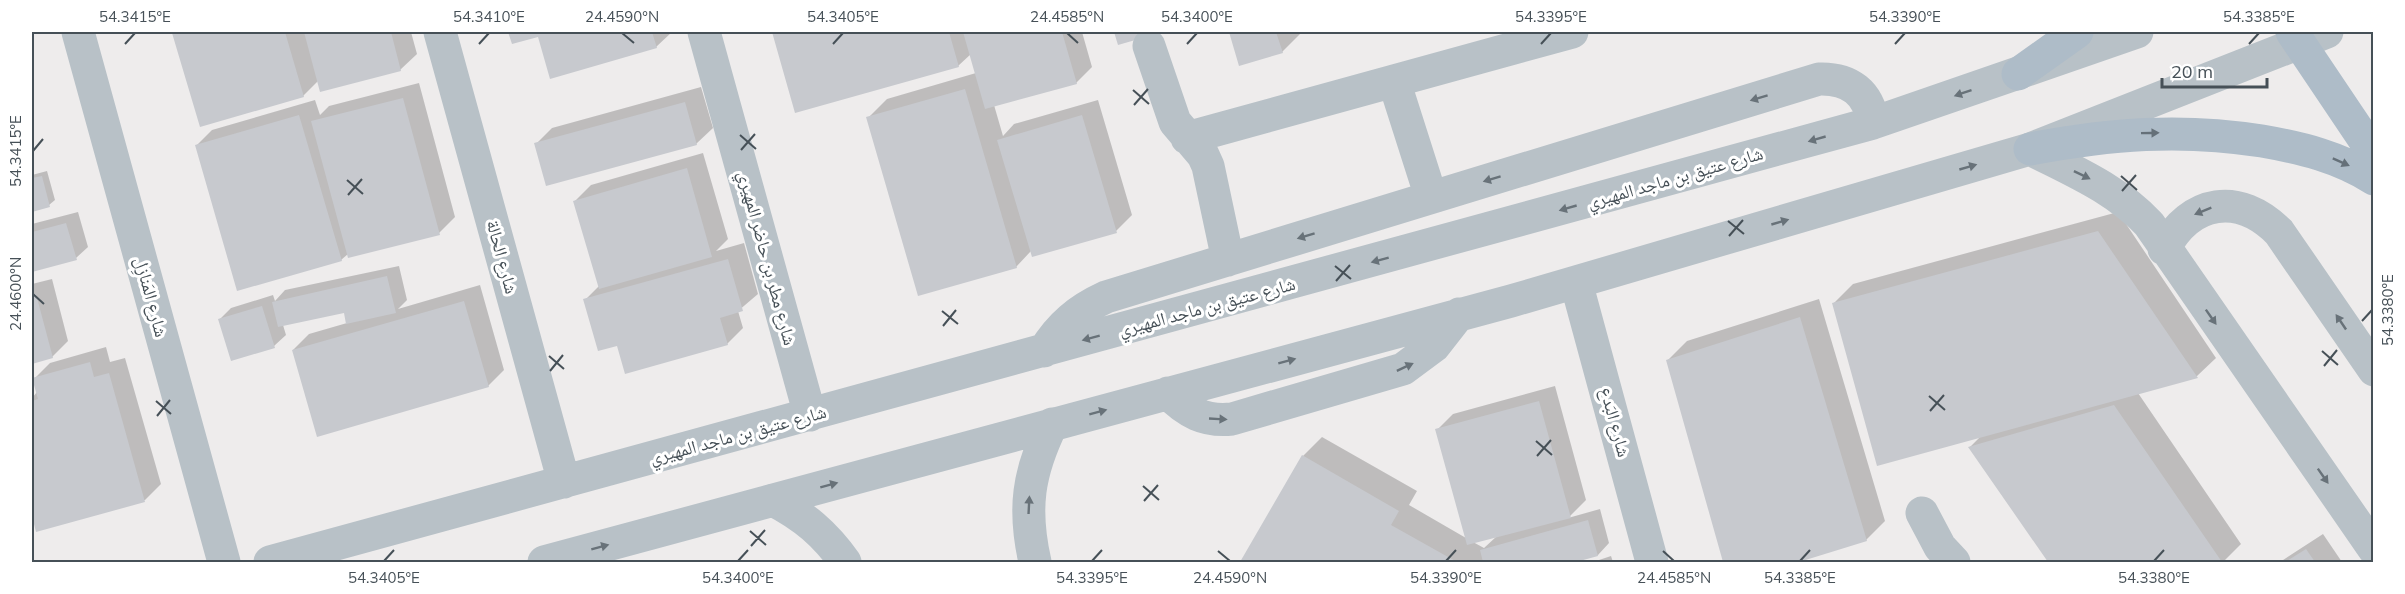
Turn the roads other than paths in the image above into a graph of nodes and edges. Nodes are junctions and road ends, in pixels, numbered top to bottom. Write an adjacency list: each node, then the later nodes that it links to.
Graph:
1 (78, 32): 29 (street, شارع المَنازِل)
2 (440, 32): 24 (street, شارع الحالة)
3 (704, 32): 22 (street, شارع مطر بن حاضر المهيري)
4 (1572, 32): 10 (street)
5 (2077, 32): 9 (main road)
6 (2137, 32): 9 (street, شارع عتيق بن ماجد المهيري)
7 (2307, 35): 13 (street); 14 (main road)
8 (1149, 46): 12 (street)
9 (2018, 74): 11 (street, شارع عتيق بن ماجد المهيري, one-way to 11)
10 (1394, 81): 12 (street); 16 (street)
11 (1873, 123): 16 (street, one-way to 16); 20 (street, شارع عتيق بن ماجد المهيري, one-way to 20)
12 (1187, 138): 18 (street)
13 (2030, 149): 15 (main road, one-way to 15); 17 (street, one-way to 17); 19 (street, one-way to 13)
14 (2373, 154)
15 (2373, 179)
16 (1431, 198): 18 (street, one-way to 18)
17 (2164, 249): 21 (street, one-way to 17); 27 (street, one-way to 27)
18 (1228, 260): 20 (street)
19 (1576, 282): 23 (street, one-way to 19); 35 (street, شارع البَدع)
20 (1044, 351): 22 (street, شارع عتيق بن ماجد المهيري)
21 (2373, 370)
22 (810, 415): 24 (street, شارع عتيق بن ماجد المهيري)
23 (1052, 424): 25 (street, one-way to 23); 33 (street, one-way to 23)
24 (564, 482): 28 (street, شارع عتيق بن ماجد المهيري)
25 (773, 500): 31 (street, one-way to 25); 32 (street)
26 (1922, 513): 36 (street)
27 (2373, 549)
28 (353, 551): 30 (street, شارع عتيق بن ماجد المهيري)
29 (225, 562)
30 (270, 562)
31 (544, 562)
32 (845, 562)
33 (1037, 562): 34 (street)
34 (1059, 562)
35 (1652, 562)
36 (1954, 562)

